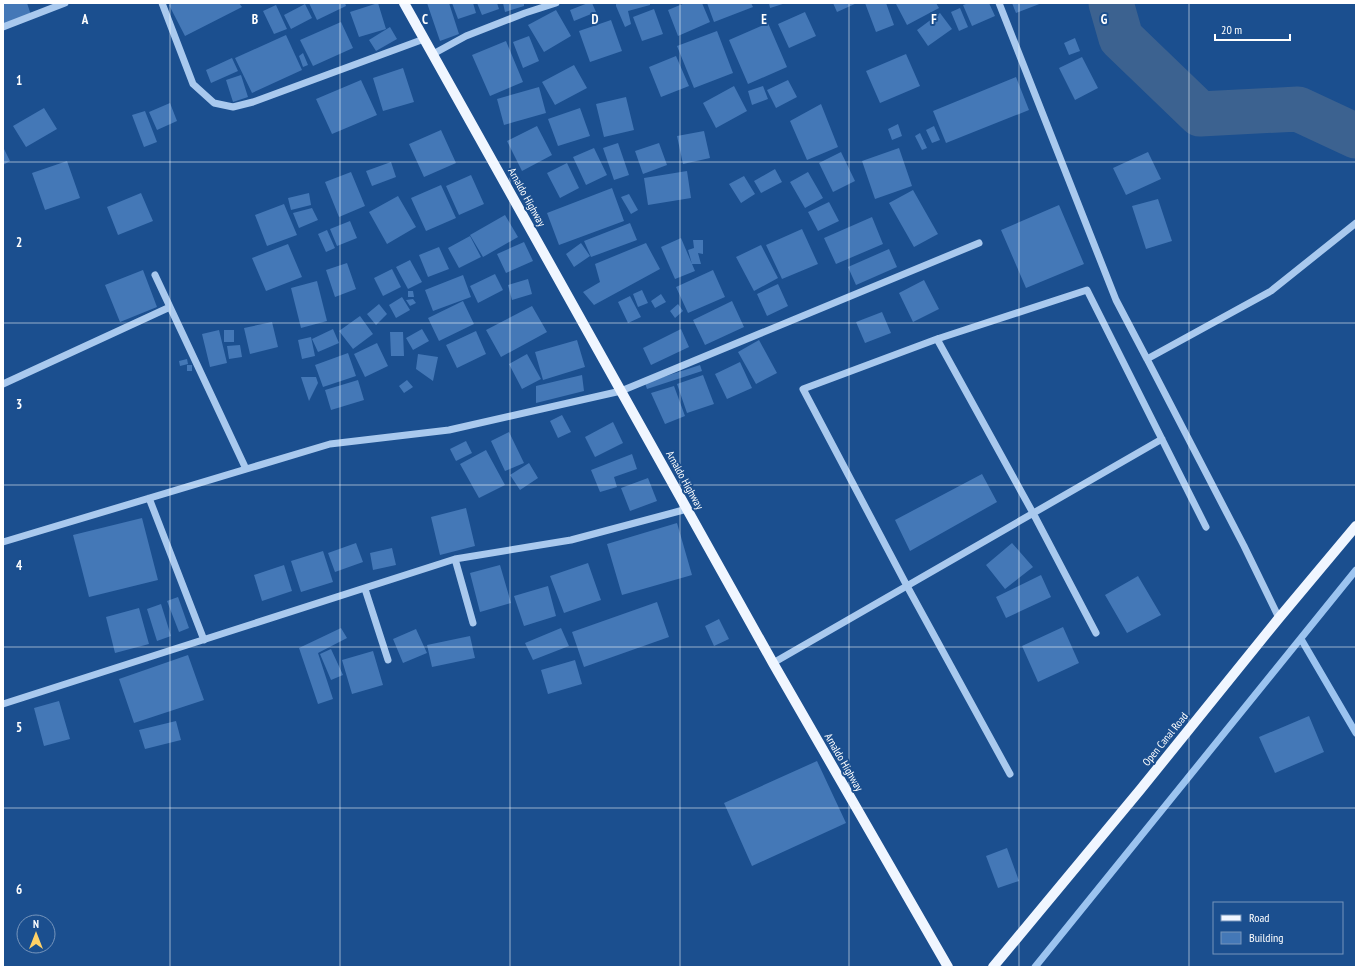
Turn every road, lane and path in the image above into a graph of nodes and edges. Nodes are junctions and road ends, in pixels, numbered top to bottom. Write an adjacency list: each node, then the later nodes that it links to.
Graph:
1 (65, 3): 6 (street)
2 (162, 3): 7 (street)
3 (404, 3): 7 (main road, Arnaldo Highway)
4 (556, 3): 8 (street)
5 (999, 3): 14 (street)
6 (3, 27)
7 (424, 38): 8 (main road, Arnaldo Highway)
8 (433, 54): 16 (main road, Arnaldo Highway)
9 (1356, 223): 14 (street)
10 (979, 242): 16 (street)
11 (155, 275): 12 (street)
12 (170, 307): 15 (street); 18 (street)
13 (937, 339): 17 (street); 21 (street); 26 (street)
14 (1147, 359): 28 (street)
15 (3, 384)
16 (621, 391): 18 (street); 20 (main road, Arnaldo Highway)
17 (1162, 439): 21 (street); 22 (street)
18 (246, 469): 19 (street)
19 (149, 498): 24 (street); 31 (street)
20 (687, 509): 25 (street); 33 (main road, Arnaldo Highway)
21 (1033, 513): 26 (street); 30 (street)
22 (1206, 526)
23 (1356, 526): 28 (main road, Open Canal Road)
24 (3, 542)
25 (455, 559): 27 (street); 29 (street)
26 (907, 586): 33 (street); 35 (street)
27 (365, 589): 31 (street); 32 (street)
28 (1279, 618): 37 (main road, Open Canal Road)
29 (473, 623)
30 (1096, 634)
31 (204, 640): 34 (street)
32 (388, 660)
33 (773, 663): 36 (main road, Arnaldo Highway)
34 (3, 704)
35 (1010, 774)
36 (948, 967)
37 (993, 967)

